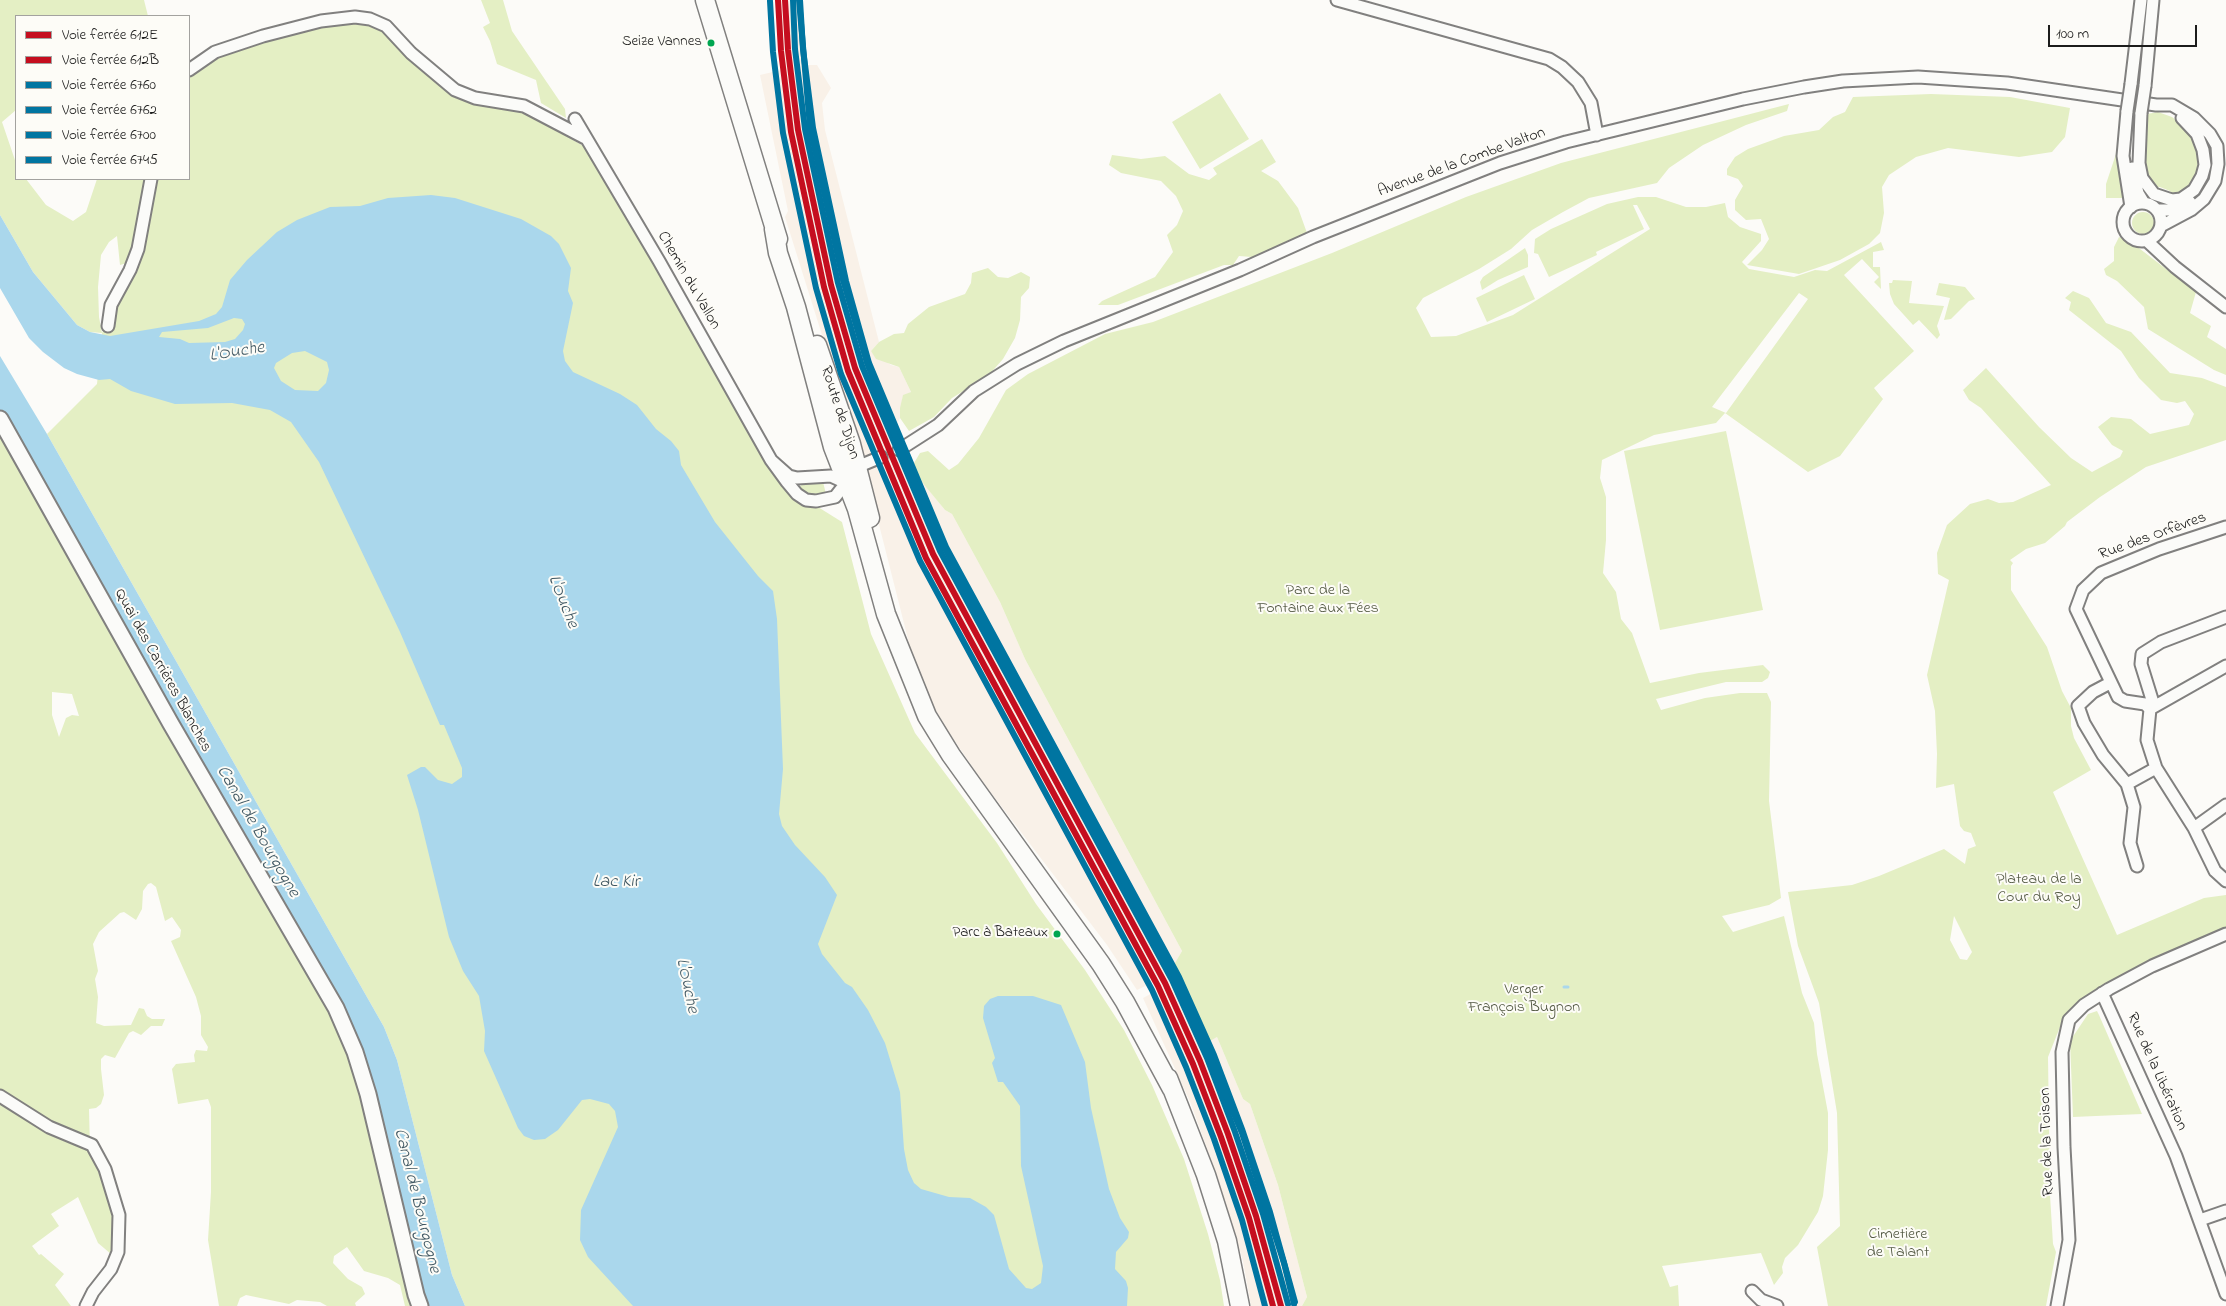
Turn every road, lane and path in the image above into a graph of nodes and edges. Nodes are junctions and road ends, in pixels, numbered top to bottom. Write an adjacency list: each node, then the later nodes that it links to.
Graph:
1 (705, 0): 17 (main road, Route de Dijon)
2 (1337, 0): 10 (street)
3 (2141, 0): 15 (street, bridge)
4 (2153, 0): 7 (street, bridge)
5 (190, 69): 11 (street)
6 (2156, 105): 8 (street); 10 (street, Avenue de la Combe Valton); 12 (street, Avenue de la Combe Valton)
7 (2141, 114): 8 (street); 14 (street)
8 (2178, 116): 12 (street)
9 (575, 119): 11 (street, Chemin du Vallon)
10 (1597, 135): 25 (street, Avenue de la Combe Valton)
11 (587, 139): 27 (street, Chemin du Vallon)
12 (2221, 143): 16 (street); 18 (street)
13 (151, 180): 22 (street)
14 (2144, 203): 15 (street); 16 (street)
15 (2130, 207): 19 (street)
16 (2156, 210): 18 (street)
17 (774, 229): 23 (main road, Route de Dijon); 28 (main road, Route de Dijon)
18 (2160, 229): 19 (street); 20 (street)
19 (2147, 241): 20 (street)
20 (2175, 267): 21 (street)
21 (2226, 307)
22 (108, 326)
23 (804, 338): 28 (main road, Route de Dijon); 29 (main road, Route de Dijon)
24 (0, 419): 55 (street, Quai des Carrières Blanches)
25 (899, 450)
26 (881, 457): 28 (street)
27 (771, 460): 29 (street, Chemin du Vallon); 29 (street, Chemin du Vallon)
28 (857, 467): 29 (main road); 30 (main road)
29 (846, 483): 30 (main road); 34 (main road, Route de Dijon)
30 (871, 521): 34 (main road)
31 (2225, 530): 35 (street, Rue des Orfèvres)
32 (2226, 617): 36 (street)
33 (2226, 666): 36 (street)
34 (908, 667): 42 (main road)
35 (2110, 683): 36 (street); 38 (street)
36 (2152, 707): 37 (street)
37 (2156, 768): 38 (street); 40 (street)
38 (2127, 784): 41 (street)
39 (2226, 805): 40 (street)
40 (2194, 828): 43 (street)
41 (2137, 866)
42 (1033, 867): 44 (main road); 46 (main road)
43 (2226, 881)
44 (1045, 888): 46 (main road); 48 (main road)
45 (2226, 934): 47 (street)
46 (1093, 938): 48 (main road)
47 (2102, 993): 51 (street, Rue de la Libération); 58 (street, Rue de la Toison)
48 (1172, 1089): 56 (main road)
49 (0, 1096): 54 (street)
50 (2226, 1211): 51 (street)
51 (2200, 1220): 53 (street, Rue de la Libération)
52 (1752, 1291): 57 (street)
53 (2226, 1294)
54 (86, 1306)
55 (420, 1306)
56 (1240, 1306)
57 (1777, 1306)
58 (2057, 1306)

